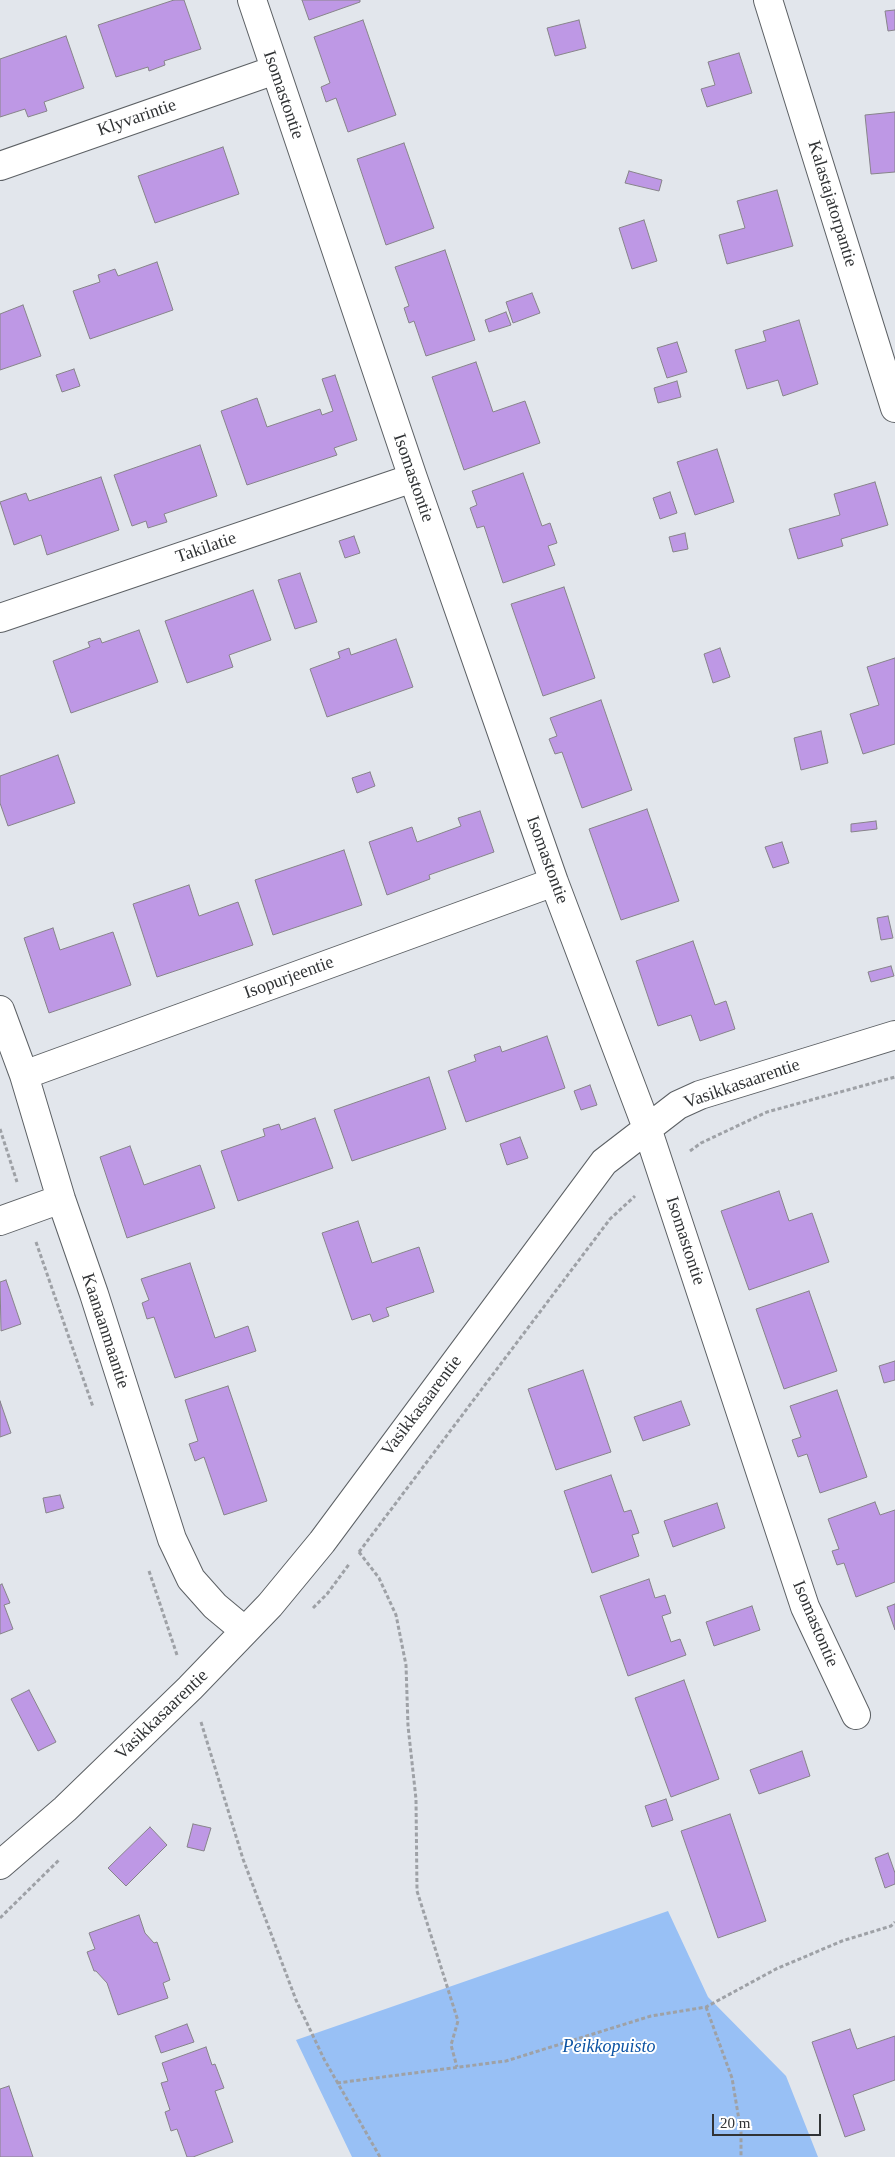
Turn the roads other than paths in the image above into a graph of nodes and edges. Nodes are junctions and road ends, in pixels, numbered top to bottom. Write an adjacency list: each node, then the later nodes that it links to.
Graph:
1 (252, 0): 3 (street, Isomastontie)
2 (768, 0): 5 (street, Kalastajatorpantie)
3 (275, 70): 4 (street, Klyvarintie); 6 (street, Isomastontie)
4 (0, 166)
5 (895, 408)
6 (413, 478): 7 (street, Takilatie); 8 (street, Isomastontie)
7 (0, 618)
8 (554, 882): 11 (street, Isopurjeentie); 12 (street, Isomastontie)
9 (0, 1010): 11 (street, Kaanaanmaantie)
10 (895, 1035): 12 (street, Vasikkasaarentie)
11 (24, 1075): 13 (street, Kaanaanmaantie)
12 (647, 1128): 15 (street, Vasikkasaarentie); 16 (street, Isomastontie)
13 (61, 1199): 14 (street); 15 (street, Kaanaanmaantie)
14 (0, 1220)
15 (245, 1631): 17 (street, Vasikkasaarentie)
16 (856, 1715)
17 (0, 1865)

